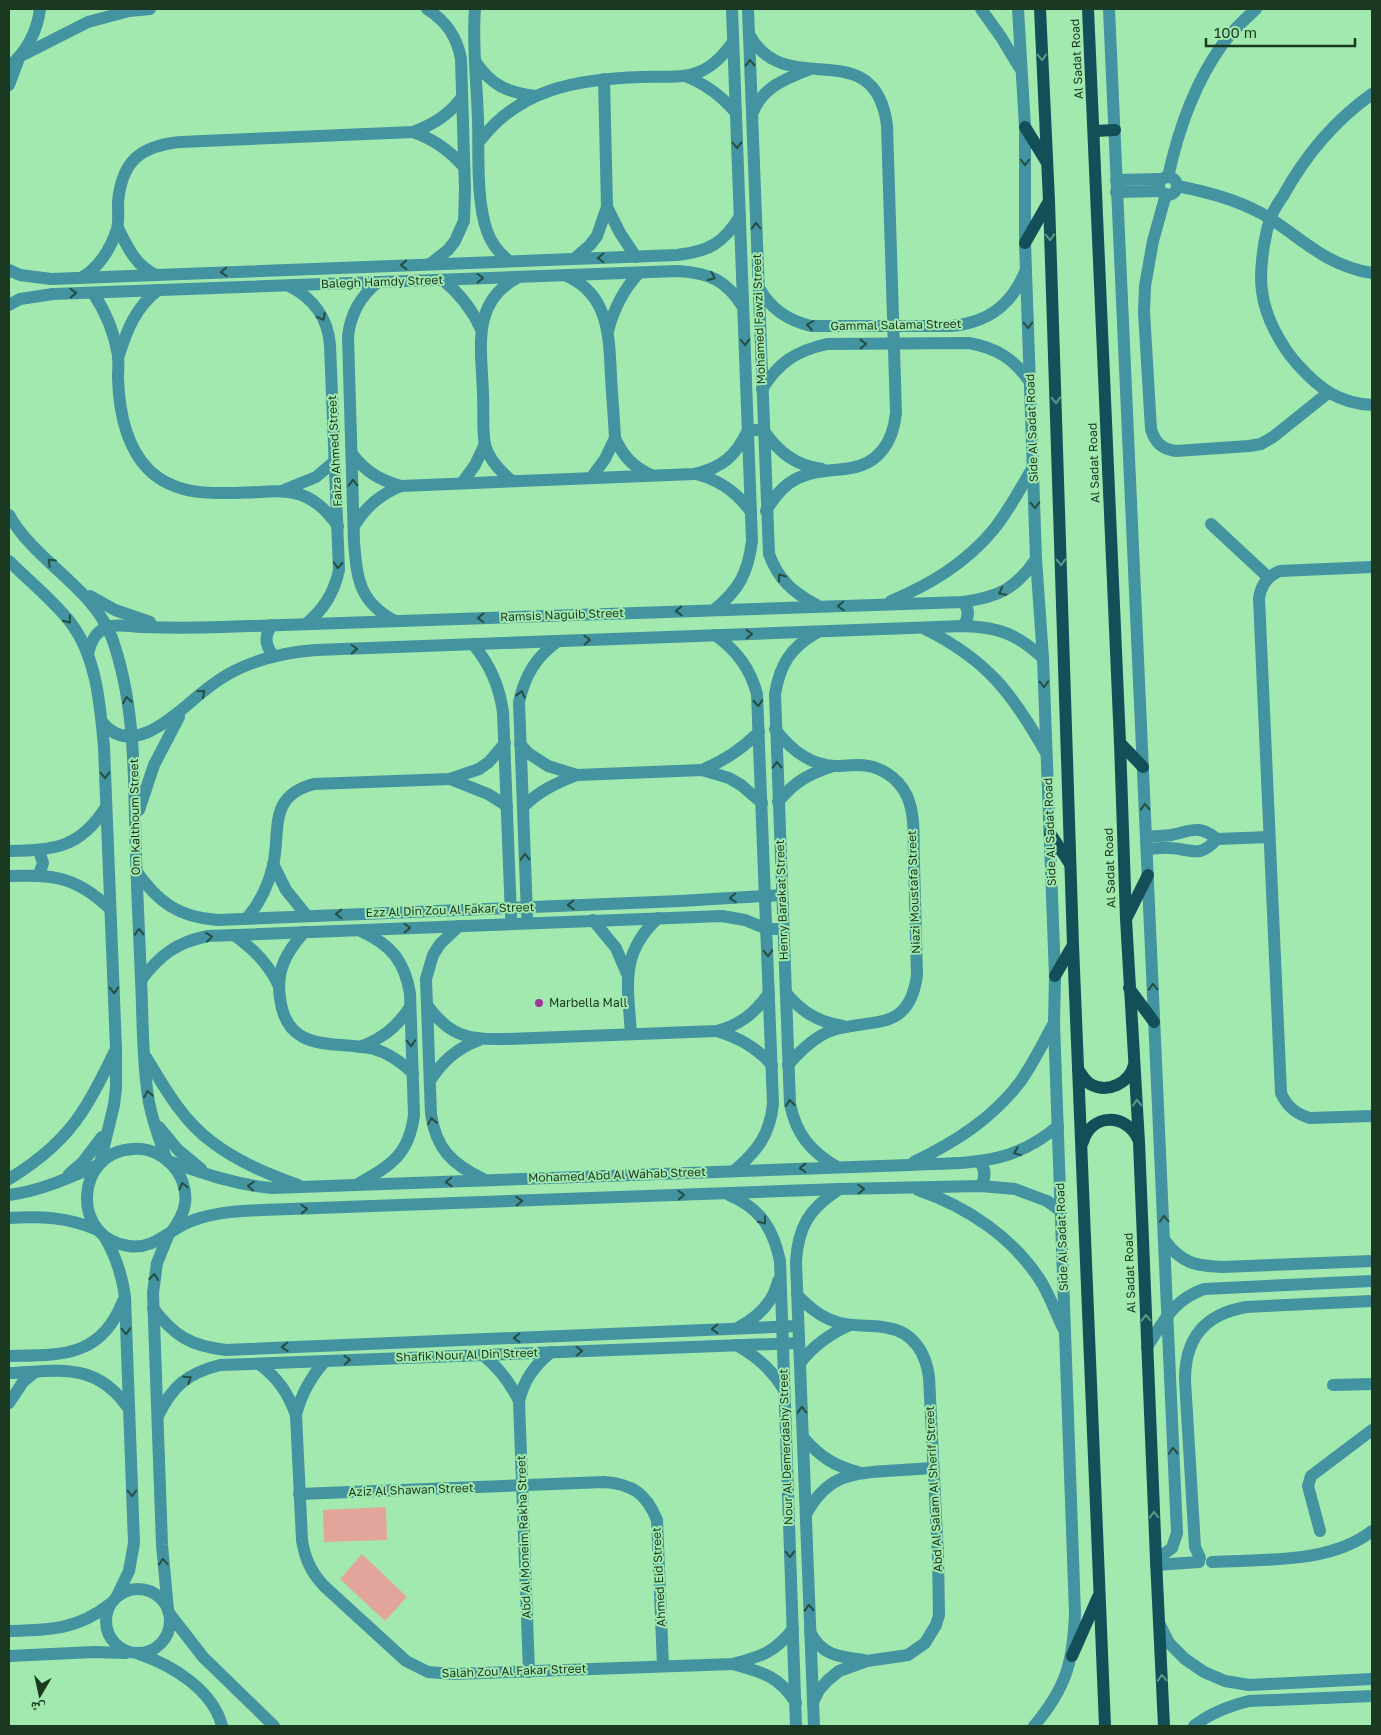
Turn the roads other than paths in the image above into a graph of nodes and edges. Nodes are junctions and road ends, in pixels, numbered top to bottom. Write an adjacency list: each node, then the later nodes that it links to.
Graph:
1 (40, 9): 15 (street)
2 (150, 9): 15 (street)
3 (427, 9): 16 (street)
4 (475, 9): 17 (street)
5 (732, 9): 14 (street, Mohamed Fawzi Street)
6 (748, 9): 13 (street, Mohamed Fawzi Street)
7 (981, 9): 19 (street)
8 (1018, 9): 19 (street, Side Al Sadat Road)
9 (1040, 9): 34 (main road, one-way to 34)
10 (1088, 9): 31 (main road, Al Sadat Road)
11 (1109, 9): 30 (street)
12 (1256, 9): 39 (street)
13 (749, 34): 20 (street); 28 (street, Mohamed Fawzi Street, one-way to 13)
14 (733, 42): 21 (street); 27 (street, Mohamed Fawzi Street)
15 (20, 57): 18 (street); 23 (street)
16 (461, 59): 17 (street); 26 (street)
17 (476, 62): 25 (street); 33 (street)
18 (9, 68)
19 (1020, 69): 29 (street, Side Al Sadat Road)
20 (808, 70): 28 (street); 76 (street)
21 (685, 76): 22 (street); 27 (street)
22 (604, 79): 25 (street); 43 (street)
23 (9, 85)
24 (1372, 94): 45 (street)
25 (534, 96): 33 (street)
26 (462, 97): 32 (street); 35 (street)
27 (736, 113): 37 (street, Mohamed Fawzi Street, one-way to 37)
28 (752, 114): 36 (street, Mohamed Fawzi Street)
29 (1025, 127): 34 (main road); 47 (street, Side Al Sadat Road, one-way to 47)
30 (1114, 130): 31 (main road); 38 (street)
31 (1094, 131): 141 (main road, Al Sadat Road)
32 (413, 132): 35 (street); 46 (street)
33 (479, 142): 41 (street)
34 (1047, 162): 42 (main road)
35 (464, 167): 40 (street)
36 (754, 171): 37 (street); 69 (street, Mohamed Fawzi Street, one-way to 36)
37 (738, 172): 44 (street, Mohamed Fawzi Street)
38 (1116, 186): 39 (street); 145 (street)
39 (1167, 186): 45 (street); 85 (street)
40 (465, 190): 41 (street); 53 (street)
41 (481, 190): 52 (street)
42 (1049, 201): 47 (main road); 164 (main road, one-way to 164)
43 (608, 207): 49 (street); 50 (street)
44 (740, 216): 48 (street, Balegh Hamdy Street); 75 (street, Mohamed Fawzi Street)
45 (1270, 218): 59 (street); 85 (street)
46 (118, 228): 60 (street); 64 (street)
47 (1025, 243): 55 (street, Side Al Sadat Road)
48 (677, 255): 49 (street, Balegh Hamdy Street); 57 (street)
49 (636, 257): 50 (street, Balegh Hamdy Street, one-way to 50)
50 (574, 259): 51 (street, Balegh Hamdy Street)
51 (547, 260): 52 (street, Balegh Hamdy Street); 62 (street)
52 (509, 261): 53 (street, Balegh Hamdy Street)
53 (430, 264): 56 (street, Balegh Hamdy Street, one-way to 56)
54 (9, 270): 65 (street, Balegh Hamdy Street)
55 (1026, 270): 76 (street, Gammal Salama Street); 83 (street, Side Al Sadat Road, one-way to 83)
56 (252, 271): 60 (street, Balegh Hamdy Street, one-way to 60); 70 (street)
57 (678, 271): 58 (street, Balegh Hamdy Street); 75 (street, Balegh Hamdy Street, one-way to 75)
58 (639, 272): 61 (street, Balegh Hamdy Street); 78 (street)
59 (1372, 273)
60 (156, 275): 64 (street, Balegh Hamdy Street)
61 (565, 275): 62 (street, Balegh Hamdy Street); 78 (street)
62 (545, 276): 63 (street, Balegh Hamdy Street)
63 (519, 277): 66 (street, Balegh Hamdy Street, one-way to 63); 77 (street)
64 (81, 278): 65 (street, Balegh Hamdy Street)
65 (51, 279): 73 (street)
66 (443, 280): 67 (street, Balegh Hamdy Street); 77 (street)
67 (378, 282): 68 (street, Balegh Hamdy Street); 80 (street, Faiza Ahmed Street)
68 (286, 285): 70 (street, Balegh Hamdy Street); 79 (street, Faiza Ahmed Street, one-way to 79)
69 (758, 286): 76 (street, Gammal Salama Street, one-way to 69); 84 (street, Mohamed Fawzi Street)
70 (253, 287): 71 (street, Balegh Hamdy Street)
71 (158, 290): 72 (street, Balegh Hamdy Street); 82 (street)
72 (92, 293): 73 (street, Balegh Hamdy Street, one-way to 72); 82 (street)
73 (53, 294): 74 (street, Balegh Hamdy Street)
74 (9, 305)
75 (743, 306): 87 (street, Mohamed Fawzi Street, one-way to 87)
76 (892, 326): 81 (street)
77 (481, 329): 90 (street)
78 (608, 331): 89 (street)
79 (329, 335): 80 (street); 92 (street, Faiza Ahmed Street)
80 (348, 336): 91 (street, Faiza Ahmed Street)
81 (893, 343): 83 (street, Gammal Salama Street); 84 (street, Gammal Salama Street, one-way to 81); 94 (street)
82 (118, 358): 101 (street)
83 (1030, 382): 93 (street, Side Al Sadat Road)
84 (762, 389): 88 (street, Mohamed Fawzi Street)
85 (1328, 393): 86 (street)
86 (1372, 405)
87 (748, 430): 88 (street); 95 (street); 103 (street, Mohamed Fawzi Street)
88 (763, 430): 94 (street); 102 (street, Mohamed Fawzi Street)
89 (615, 438): 96 (street); 97 (street)
90 (485, 444): 98 (street); 99 (street)
91 (352, 454): 100 (street); 107 (street, Faiza Ahmed Street, one-way to 91)
92 (335, 461): 101 (street); 106 (street, Faiza Ahmed Street)
93 (1033, 467): 112 (street, Side Al Sadat Road, one-way to 112); 118 (street)
94 (827, 470): 102 (street)
95 (694, 474): 96 (street); 103 (street)
96 (652, 476): 97 (street)
97 (591, 478): 98 (street)
98 (512, 481): 99 (street)
99 (462, 483): 100 (street)
100 (401, 486): 107 (street)
101 (279, 491): 106 (street)
102 (766, 511): 110 (street, Mohamed Fawzi Street)
103 (751, 512): 108 (street, Mohamed Fawzi Street)
104 (9, 515): 116 (street, Om Kalthoum Street, one-way to 104)
105 (1211, 524): 115 (street)
106 (338, 526): 111 (street, Faiza Ahmed Street)
107 (354, 526): 109 (street, Faiza Ahmed Street)
108 (752, 541): 110 (street); 120 (street, Mohamed Fawzi Street)
109 (354, 542): 111 (street); 121 (street, Faiza Ahmed Street)
110 (768, 542): 119 (street, Mohamed Fawzi Street, one-way to 110)
111 (339, 543): 122 (street, Faiza Ahmed Street, one-way to 122)
112 (1036, 559): 117 (street, Ramsis Naguib Street, one-way to 117); 134 (street, Side Al Sadat Road)
113 (10, 563): 132 (street, one-way to 132)
114 (1372, 567): 115 (street)
115 (1268, 577): 157 (street)
116 (77, 587): 125 (street, Om Kalthoum Street); 126 (street)
117 (963, 602): 118 (street, Ramsis Naguib Street); 124 (street)
118 (884, 604): 119 (street, Ramsis Naguib Street, one-way to 119)
119 (819, 606): 120 (street, Ramsis Naguib Street)
120 (714, 610): 121 (street, Ramsis Naguib Street, one-way to 121)
121 (394, 621): 122 (street, Ramsis Naguib Street)
122 (306, 624): 123 (street, Ramsis Naguib Street)
123 (272, 625): 126 (street, Ramsis Naguib Street); 133 (street)
124 (963, 626): 127 (street, Ramsis Naguib Street); 134 (street, Ramsis Naguib Street)
125 (107, 627): 126 (street, Ramsis Naguib Street); 132 (street); 139 (street, Om Kalthoum Street, one-way to 125)
126 (179, 628)
127 (923, 628): 128 (street, Ramsis Naguib Street); 143 (street)
128 (818, 631): 129 (street, Ramsis Naguib Street, one-way to 128); 137 (street, Henry Barakat Street)
129 (715, 635): 130 (street, Ramsis Naguib Street, one-way to 129); 138 (street, Henry Barakat Street, one-way to 138)
130 (558, 641): 131 (street, Ramsis Naguib Street); 142 (street, one-way to 130)
131 (473, 644): 133 (street, Ramsis Naguib Street, one-way to 131); 140 (street)
132 (88, 654): 136 (street)
133 (274, 656): 135 (street, Ramsis Naguib Street, one-way to 133)
134 (1043, 658): 143 (street, Side Al Sadat Road, one-way to 143)
135 (184, 710): 139 (street, Ramsis Naguib Street); 154 (street)
136 (102, 722): 139 (street); 152 (street, one-way to 152)
137 (776, 730): 144 (street, Niazi Moustafa Street); 150 (street, Henry Barakat Street, one-way to 137)
138 (759, 732): 146 (street); 149 (street, Henry Barakat Street)
139 (132, 736): 154 (street, Om Kalthoum Street)
140 (505, 743): 148 (street); 151 (street)
141 (1120, 743): 145 (main road); 179 (main road, Al Sadat Road)
142 (520, 744): 147 (street); 153 (street)
143 (1046, 753): 155 (street, Side Al Sadat Road)
144 (834, 766): 150 (street, Niazi Moustafa Street); 201 (street, Niazi Moustafa Street)
145 (1143, 767): 159 (street, one-way to 145)
146 (702, 770): 147 (street); 149 (street)
147 (577, 774): 153 (street)
148 (450, 779): 151 (street); 163 (street)
149 (762, 802): 170 (street, Henry Barakat Street)
150 (778, 802): 169 (street, Henry Barakat Street)
151 (507, 806): 173 (street)
152 (106, 807): 162 (street); 174 (street)
153 (523, 807): 172 (street, one-way to 153)
154 (135, 825): 165 (street, Om Kalthoum Street)
155 (1050, 833): 164 (main road); 191 (street, Side Al Sadat Road)
156 (1178, 833): 158 (street); 159 (street); 160 (street)
157 (1269, 837): 158 (street); 214 (street)
158 (1217, 839): 160 (street)
159 (1146, 843): 160 (street); 167 (street)
160 (1178, 849)
161 (11, 850): 162 (street)
162 (39, 851): 166 (street)
163 (273, 864): 175 (street); 177 (street)
164 (1070, 864): 189 (main road)
165 (136, 870): 177 (street, Ezz Al Din Zou Al Fakar Street); 192 (street, Om Kalthoum Street, one-way to 165)
166 (39, 875): 168 (street); 174 (street)
167 (1148, 875): 179 (main road); 199 (street, one-way to 167)
168 (11, 878)
169 (782, 895): 170 (street, Ezz Al Din Zou Al Fakar Street); 185 (street, Henry Barakat Street)
170 (766, 896): 171 (street, Ezz Al Din Zou Al Fakar Street, one-way to 171); 184 (street, Henry Barakat Street)
171 (680, 901): 172 (street, Ezz Al Din Zou Al Fakar Street, one-way to 172); 176 (street)
172 (526, 907): 173 (street, Ezz Al Din Zou Al Fakar Street); 181 (street)
173 (511, 908): 175 (street, Ezz Al Din Zou Al Fakar Street, one-way to 175); 182 (street)
174 (110, 909): 206 (street, one-way to 206)
175 (308, 916): 177 (street, Ezz Al Din Zou Al Fakar Street)
176 (680, 917): 178 (street, Ezz Al Din Zou Al Fakar Street); 184 (street, Ezz Al Din Zou Al Fakar Street)
177 (247, 918)
178 (658, 918): 180 (street, Ezz Al Din Zou Al Fakar Street); 190 (street)
179 (1126, 919): 194 (main road, Al Sadat Road)
180 (593, 920): 181 (street, Ezz Al Din Zou Al Fakar Street); 190 (street)
181 (527, 923): 182 (street, Ezz Al Din Zou Al Fakar Street)
182 (511, 924): 183 (street, Ezz Al Din Zou Al Fakar Street)
183 (459, 926): 186 (street, Ezz Al Din Zou Al Fakar Street, one-way to 183); 197 (street)
184 (767, 929): 185 (street, Ezz Al Din Zou Al Fakar Street); 196 (street, Henry Barakat Street, one-way to 196)
185 (783, 929): 195 (street, Henry Barakat Street)
186 (359, 930): 187 (street, Ezz Al Din Zou Al Fakar Street); 198 (street)
187 (304, 932): 188 (street, Ezz Al Din Zou Al Fakar Street); 193 (street)
188 (234, 935): 192 (street, Ezz Al Din Zou Al Fakar Street, one-way to 188); 193 (street)
189 (1073, 945): 191 (main road); 211 (main road)
190 (627, 974): 203 (street)
191 (1055, 976): 200 (street, Side Al Sadat Road)
192 (141, 980): 207 (street, Om Kalthoum Street)
193 (278, 984): 205 (street)
194 (1129, 988): 199 (main road); 208 (main road, Al Sadat Road)
195 (786, 993): 201 (street, Niazi Moustafa Street); 210 (street, Henry Barakat Street)
196 (769, 994): 202 (street); 209 (street, Henry Barakat Street)
197 (427, 1005): 204 (street); 213 (street)
198 (410, 1007): 205 (street); 212 (street, one-way to 212)
199 (1154, 1022): 243 (street, one-way to 199)
200 (1054, 1023): 217 (street, Side Al Sadat Road); 223 (street)
201 (846, 1027): 210 (street, Niazi Moustafa Street)
202 (717, 1031): 203 (street); 209 (street)
203 (631, 1034): 204 (street)
204 (479, 1040): 213 (street)
205 (360, 1047): 212 (street)
206 (116, 1049): 216 (street); 228 (street)
207 (144, 1055): 215 (street, Om Kalthoum Street, one-way to 207); 233 (street)
208 (1134, 1062): 211 (main road); 218 (main road, Al Sadat Road, one-way to 208)
209 (772, 1065): 225 (street, Henry Barakat Street)
210 (788, 1065): 224 (street, Henry Barakat Street, one-way to 210)
211 (1078, 1069): 219 (main road)
212 (412, 1073): 231 (street)
213 (430, 1081): 229 (street, one-way to 213)
214 (1372, 1116)
215 (152, 1118): 220 (street, Om Kalthoum Street); 227 (street)
216 (110, 1122): 222 (street); 230 (street)
217 (1058, 1126): 221 (street, Mohamed Abd Al Wahab Street, one-way to 221); 239 (street, Side Al Sadat Road)
218 (1139, 1142): 219 (main road); 263 (main road, Al Sadat Road, one-way to 218)
219 (1081, 1146): 292 (main road)
220 (168, 1160): 222 (street); 227 (street, Mohamed Abd Al Wahab Street); 242 (street, one-way to 220)
221 (979, 1161): 223 (street, Mohamed Abd Al Wahab Street); 232 (street)
222 (99, 1164): 230 (street); 241 (street)
223 (909, 1165): 224 (street, Mohamed Abd Al Wahab Street)
224 (837, 1167): 225 (street, Mohamed Abd Al Wahab Street, one-way to 225)
225 (734, 1171): 226 (street, Mohamed Abd Al Wahab Street)
226 (635, 1174): 229 (street, Mohamed Abd Al Wahab Street); 238 (street)
227 (211, 1176): 233 (street, Mohamed Abd Al Wahab Street, one-way to 227)
228 (9, 1179)
229 (485, 1180): 231 (street, Mohamed Abd Al Wahab Street, one-way to 231)
230 (57, 1183): 237 (street)
231 (356, 1185): 233 (street, Mohamed Abd Al Wahab Street)
232 (981, 1186): 234 (street, Mohamed Abd Al Wahab Street); 239 (street, Mohamed Abd Al Wahab Street)
233 (305, 1187)
234 (909, 1187): 235 (street, Mohamed Abd Al Wahab Street, one-way to 234); 258 (street)
235 (839, 1189): 236 (street, Mohamed Abd Al Wahab Street); 249 (street, Nour Al Demerdashy Street)
236 (724, 1194): 238 (street, Mohamed Abd Al Wahab Street, one-way to 236); 246 (street, Nour Al Demerdashy Street, one-way to 246)
237 (9, 1195)
238 (636, 1196): 242 (street, Mohamed Abd Al Wahab Street, one-way to 238)
239 (1061, 1211): 258 (street, Side Al Sadat Road)
240 (9, 1218): 241 (street)
241 (101, 1232): 242 (street); 250 (street)
242 (170, 1233): 252 (street, one-way to 242)
243 (1165, 1241): 245 (street); 253 (street)
244 (1372, 1261): 245 (street)
245 (1222, 1267): 248 (street)
246 (780, 1271): 256 (street, Nour Al Demerdashy Street); 257 (street)
247 (1372, 1281): 248 (street)
248 (1223, 1287): 253 (street)
249 (797, 1295): 254 (street, Abd Al Salam Al Sherif Street); 255 (street, Nour Al Demerdashy Street)
250 (125, 1297): 266 (street); 278 (street, one-way to 278)
251 (1372, 1301): 290 (street)
252 (153, 1308): 259 (street, Shafik Nour Al Din Street, one-way to 252); 280 (street)
253 (1167, 1317): 263 (street); 291 (street, one-way to 253)
254 (850, 1325): 269 (street); 283 (street, Abd Al Salam Al Sherif Street)
255 (798, 1326): 256 (street, Shafik Nour Al Din Street); 260 (street, Nour Al Demerdashy Street)
256 (782, 1327): 257 (street, Shafik Nour Al Din Street); 261 (street, Nour Al Demerdashy Street)
257 (736, 1328): 259 (street, Shafik Nour Al Din Street, one-way to 259)
258 (1066, 1336): 301 (street, Side Al Sadat Road)
259 (444, 1341): 267 (street)
260 (799, 1342): 261 (street, Shafik Nour Al Din Street); 269 (street, Nour Al Demerdashy Street)
261 (782, 1343): 262 (street, Shafik Nour Al Din Street); 275 (street, Nour Al Demerdashy Street)
262 (736, 1345): 264 (street, Shafik Nour Al Din Street, one-way to 262); 275 (street)
263 (1147, 1347): 291 (main road, Al Sadat Road, one-way to 263)
264 (551, 1352): 265 (street, Shafik Nour Al Din Street); 277 (street, Abd Al Moneim Rakha Street)
265 (483, 1355): 267 (street, Shafik Nour Al Din Street); 277 (street, Abd Al Moneim Rakha Street)
266 (9, 1356)
267 (444, 1356): 268 (street, Shafik Nour Al Din Street, one-way to 267)
268 (325, 1361): 270 (street, Shafik Nour Al Din Street); 279 (street, Salah Zou Al Fakar Street)
269 (800, 1363): 282 (street, Nour Al Demerdashy Street, one-way to 269)
270 (259, 1364): 279 (street, Salah Zou Al Fakar Street); 280 (street, Shafik Nour Al Din Street, one-way to 270)
271 (35, 1372): 272 (street); 276 (street); 278 (street)
272 (9, 1373)
273 (1372, 1384): 274 (street)
274 (1333, 1385)
275 (784, 1390): 296 (street, Nour Al Demerdashy Street, one-way to 296)
276 (9, 1402)
277 (518, 1402): 285 (street, Abd Al Moneim Rakha Street)
278 (129, 1409): 293 (street, one-way to 293)
279 (296, 1415): 286 (street, Salah Zou Al Fakar Street)
280 (158, 1416): 294 (street, one-way to 280)
281 (1372, 1430): 288 (street)
282 (803, 1438): 284 (street); 287 (street, Nour Al Demerdashy Street)
283 (934, 1468): 284 (street); 304 (street, Abd Al Salam Al Sherif Street)
284 (860, 1472): 287 (street)
285 (522, 1485): 286 (street, Aziz Al Shawan Street); 306 (street, Ahmed Eid Street); 307 (street, Abd Al Moneim Rakha Street)
286 (299, 1494): 307 (street, Salah Zou Al Fakar Street)
287 (806, 1514): 298 (street, Nour Al Demerdashy Street, one-way to 287)
288 (1320, 1531)
289 (1372, 1531): 290 (street)
290 (1204, 1561): 291 (street)
291 (1156, 1563): 295 (main road, Al Sadat Road)
292 (1100, 1593): 301 (main road); 318 (main road)
293 (113, 1600): 294 (street); 297 (street); 299 (street)
294 (168, 1611): 299 (street); 315 (street)
295 (1159, 1624): 309 (street); 319 (main road, Al Sadat Road, one-way to 295)
296 (793, 1629): 302 (street, Nour Al Demerdashy Street); 305 (street, Salah Zou Al Fakar Street)
297 (9, 1631)
298 (810, 1632): 303 (street, Nour Al Demerdashy Street); 304 (street, Abd Al Salam Al Sherif Street)
299 (134, 1653): 300 (street); 314 (street)
300 (9, 1656)
301 (1072, 1656): 317 (street, Side Al Sadat Road)
302 (794, 1657): 303 (street); 313 (street, Nour Al Demerdashy Street)
303 (811, 1657): 312 (street, Nour Al Demerdashy Street)
304 (867, 1661): 312 (street, Abd Al Salam Al Sherif Street)
305 (733, 1664): 306 (street, Salah Zou Al Fakar Street); 313 (street, Salah Zou Al Fakar Street)
306 (663, 1666): 307 (street, Salah Zou Al Fakar Street)
307 (529, 1672)
308 (1372, 1677): 309 (street)
309 (1248, 1685): 311 (street)
310 (1372, 1696): 311 (street)
311 (1249, 1701): 320 (street)
312 (813, 1707): 313 (street); 316 (street, Nour Al Demerdashy Street)
313 (796, 1714)
314 (222, 1726)
315 (274, 1726)
316 (814, 1726)
317 (1034, 1726)
318 (1105, 1726)
319 (1164, 1726)
320 (1194, 1726)

